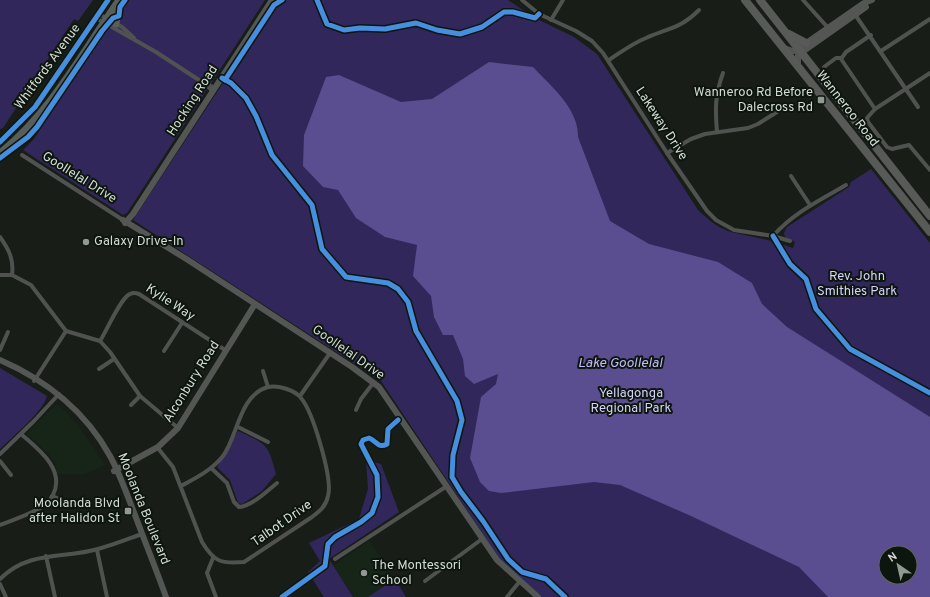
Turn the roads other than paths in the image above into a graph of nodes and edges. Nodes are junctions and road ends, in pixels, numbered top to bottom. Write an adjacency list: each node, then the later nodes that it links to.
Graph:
1 (108, 0): 12 (main road, Whitfords Avenue)
2 (120, 0): 14 (main road, Whitfords Avenue); 16 (main road)
3 (272, 0): 32 (street, Hocking Road)
4 (522, 0): 15 (street, Lakeway Drive)
5 (563, 0): 15 (street)
6 (745, 0): 22 (highway, Wanneroo Road)
7 (760, 0): 18 (highway, Wanneroo Road)
8 (804, 0): 17 (street)
9 (870, 1): 11 (street)
10 (699, 10): 26 (street)
11 (854, 13): 17 (street); 19 (street)
12 (97, 16): 14 (street); 37 (main road, Whitfords Avenue)
13 (930, 19): 24 (street)
14 (105, 20): 16 (street); 20 (street); 38 (main road, Whitfords Avenue)
15 (551, 20): 26 (street, Lakeway Drive)
16 (116, 24): 20 (street)
17 (830, 30): 21 (street); 23 (street)
18 (785, 32): 21 (highway); 23 (highway, Wanneroo Road)
19 (871, 35): 24 (street); 25 (street)
20 (134, 38): 32 (street)
21 (806, 43): 23 (street)
22 (784, 48): 23 (street); 27 (highway, Wanneroo Road)
23 (799, 50): 27 (street); 45 (highway, Wanneroo Road)
24 (881, 52): 31 (street)
25 (842, 58): 28 (street); 34 (street)
26 (609, 60): 39 (street, Lakeway Drive)
27 (798, 66): 47 (highway, Wanneroo Road)
28 (824, 67)
29 (723, 73): 36 (street)
30 (930, 73): 31 (street)
31 (906, 89): 33 (street); 34 (street)
32 (214, 90): 46 (street, Hocking Road)
33 (918, 107)
34 (875, 109): 41 (street)
35 (777, 112): 36 (street)
36 (717, 132): 39 (street)
37 (0, 142)
38 (1, 151)
39 (667, 153): 48 (street, Lakeway Drive)
40 (22, 155): 46 (street, Goollelal Drive)
41 (930, 170)
42 (791, 176): 44 (street)
43 (846, 185): 44 (street)
44 (810, 205): 48 (street)
45 (930, 216)
46 (126, 222): 53 (street, Goollelal Drive)
47 (930, 232)
48 (773, 236): 50 (street, Lakeway Drive)
49 (0, 237): 51 (street)
50 (790, 241)
51 (12, 275): 52 (street); 55 (street)
52 (0, 276)
53 (253, 305): 59 (street, Alconbury Road); 61 (street, Goollelal Drive)
54 (182, 323): 57 (street, Kylie Way); 59 (street, Kylie Way); 60 (street)
55 (66, 331): 57 (street); 67 (street)
56 (8, 332): 58 (street)
57 (100, 341): 62 (street)
58 (0, 350)
59 (224, 350): 75 (street, Alconbury Road)
60 (164, 351)
61 (329, 354): 68 (street, Goollelal Drive); 72 (street)
62 (114, 359): 65 (street); 71 (street)
63 (0, 360): 67 (street, Moolanda Boulevard)
64 (0, 363): 67 (street, Moolanda Boulevard)
65 (99, 369)
66 (263, 371): 69 (street)
67 (35, 380): 70 (street, Moolanda Boulevard)
68 (373, 383): 74 (street); 87 (street, Goollelal Drive)
69 (268, 387): 72 (street); 76 (street)
70 (57, 396): 77 (street); 83 (street, Moolanda Boulevard)
71 (140, 396): 73 (street); 75 (street)
72 (300, 396): 95 (street, Talbot Drive)
73 (131, 405)
74 (356, 410)
75 (177, 427): 79 (street, Alconbury Road)
76 (238, 427): 78 (street); 82 (street)
77 (21, 434): 80 (street); 88 (street)
78 (268, 442)
79 (157, 446): 83 (street, Alconbury Road); 86 (street)
80 (0, 454)
81 (0, 461): 84 (street)
82 (211, 468): 85 (street); 86 (street)
83 (115, 469): 91 (street, Moolanda Boulevard)
84 (11, 474)
85 (277, 483)
86 (181, 486): 95 (street)
87 (446, 487): 92 (street, Goollelal Drive); 96 (street)
88 (52, 496): 89 (street); 90 (street)
89 (77, 506)
90 (0, 525)
91 (141, 535): 93 (street); 104 (street, Moolanda Boulevard); 105 (street, Moolanda Boulevard)
92 (481, 540): 98 (street); 99 (street, Goollelal Drive)
93 (97, 550): 94 (street); 103 (street)
94 (46, 556): 97 (street); 102 (street)
95 (213, 558): 106 (street)
96 (335, 560)
97 (0, 579)
98 (425, 581)
99 (519, 583): 107 (street); 108 (street, Goollelal Drive); 109 (street, Goollelal Drive)
100 (0, 584): 101 (street)
101 (6, 597)
102 (55, 597)
103 (107, 597)
104 (163, 597)
105 (166, 597)
106 (216, 597)
107 (506, 597)
108 (532, 597)
109 (538, 597)

